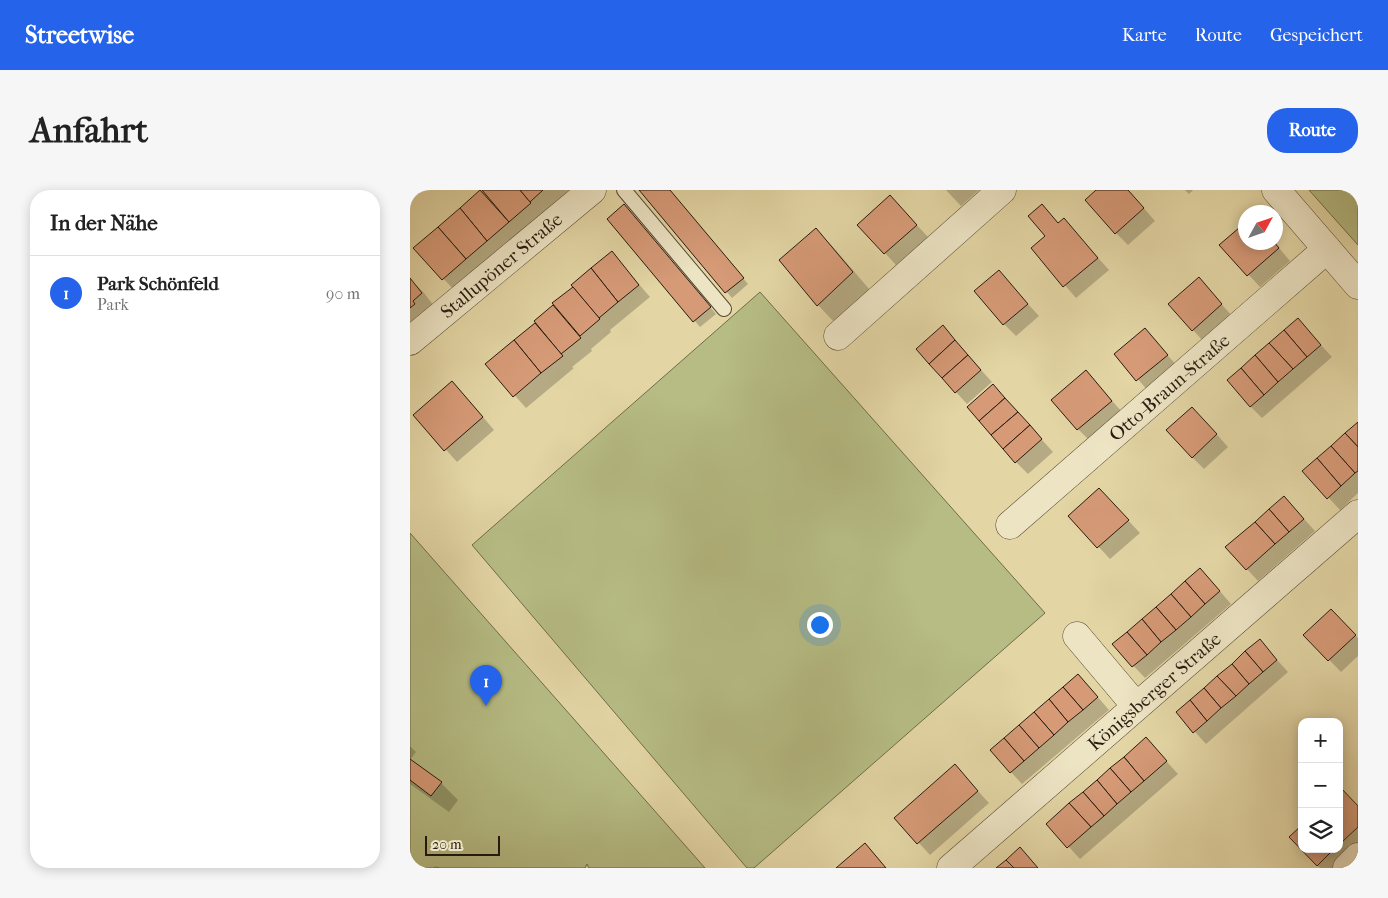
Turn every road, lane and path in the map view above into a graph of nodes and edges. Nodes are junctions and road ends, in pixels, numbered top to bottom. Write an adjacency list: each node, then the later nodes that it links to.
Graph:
1 (592, 190): 9 (street, Stallupöner Straße)
2 (624, 190): 7 (lane)
3 (1002, 190): 8 (street)
4 (1276, 190): 5 (street)
5 (1327, 249): 6 (street); 11 (street, Otto-Braun-Straße)
6 (1358, 285)
7 (724, 309)
8 (838, 336)
9 (410, 341)
10 (1358, 514): 13 (street, Königsberger Straße)
11 (1010, 525)
12 (1076, 636): 13 (street)
13 (1136, 706): 15 (street, Königsberger Straße)
14 (1358, 857): 16 (street)
15 (950, 868)
16 (1347, 868)

